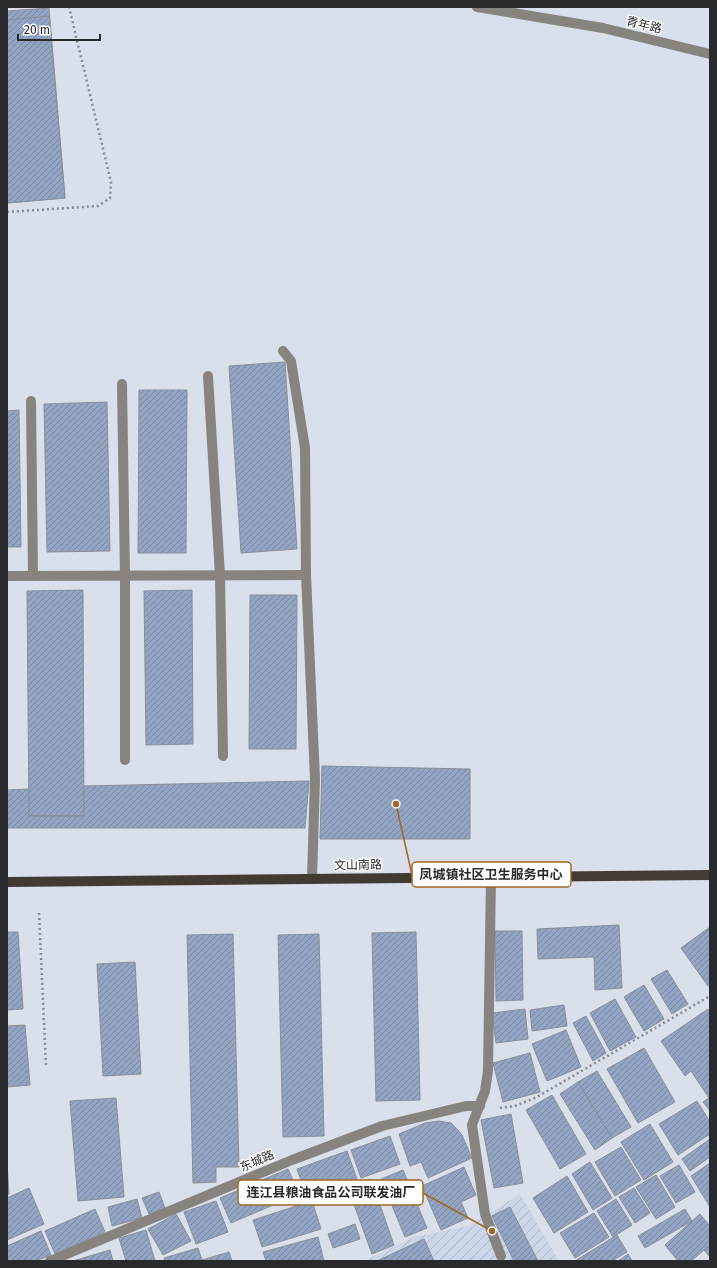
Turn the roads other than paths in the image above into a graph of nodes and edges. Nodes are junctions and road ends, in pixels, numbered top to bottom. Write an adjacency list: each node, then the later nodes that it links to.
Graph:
1 (477, 7): 2 (street, 青年路)
2 (710, 54)
3 (283, 351): 8 (street)
4 (208, 376): 7 (street)
5 (122, 384): 11 (street)
6 (31, 401): 10 (street)
7 (220, 575): 8 (street); 11 (street); 12 (street)
8 (306, 575): 16 (street)
9 (7, 576): 10 (street)
10 (33, 576): 11 (street)
11 (125, 576): 13 (street)
12 (223, 756)
13 (125, 760)
14 (710, 875): 15 (main road, 文山南路)
15 (491, 877): 16 (main road, 文山南路); 18 (street)
16 (312, 879): 17 (main road, 文山南路)
17 (7, 882)
18 (480, 1106): 19 (street); 20 (street, 东城路)
19 (501, 1256)
20 (50, 1261)

